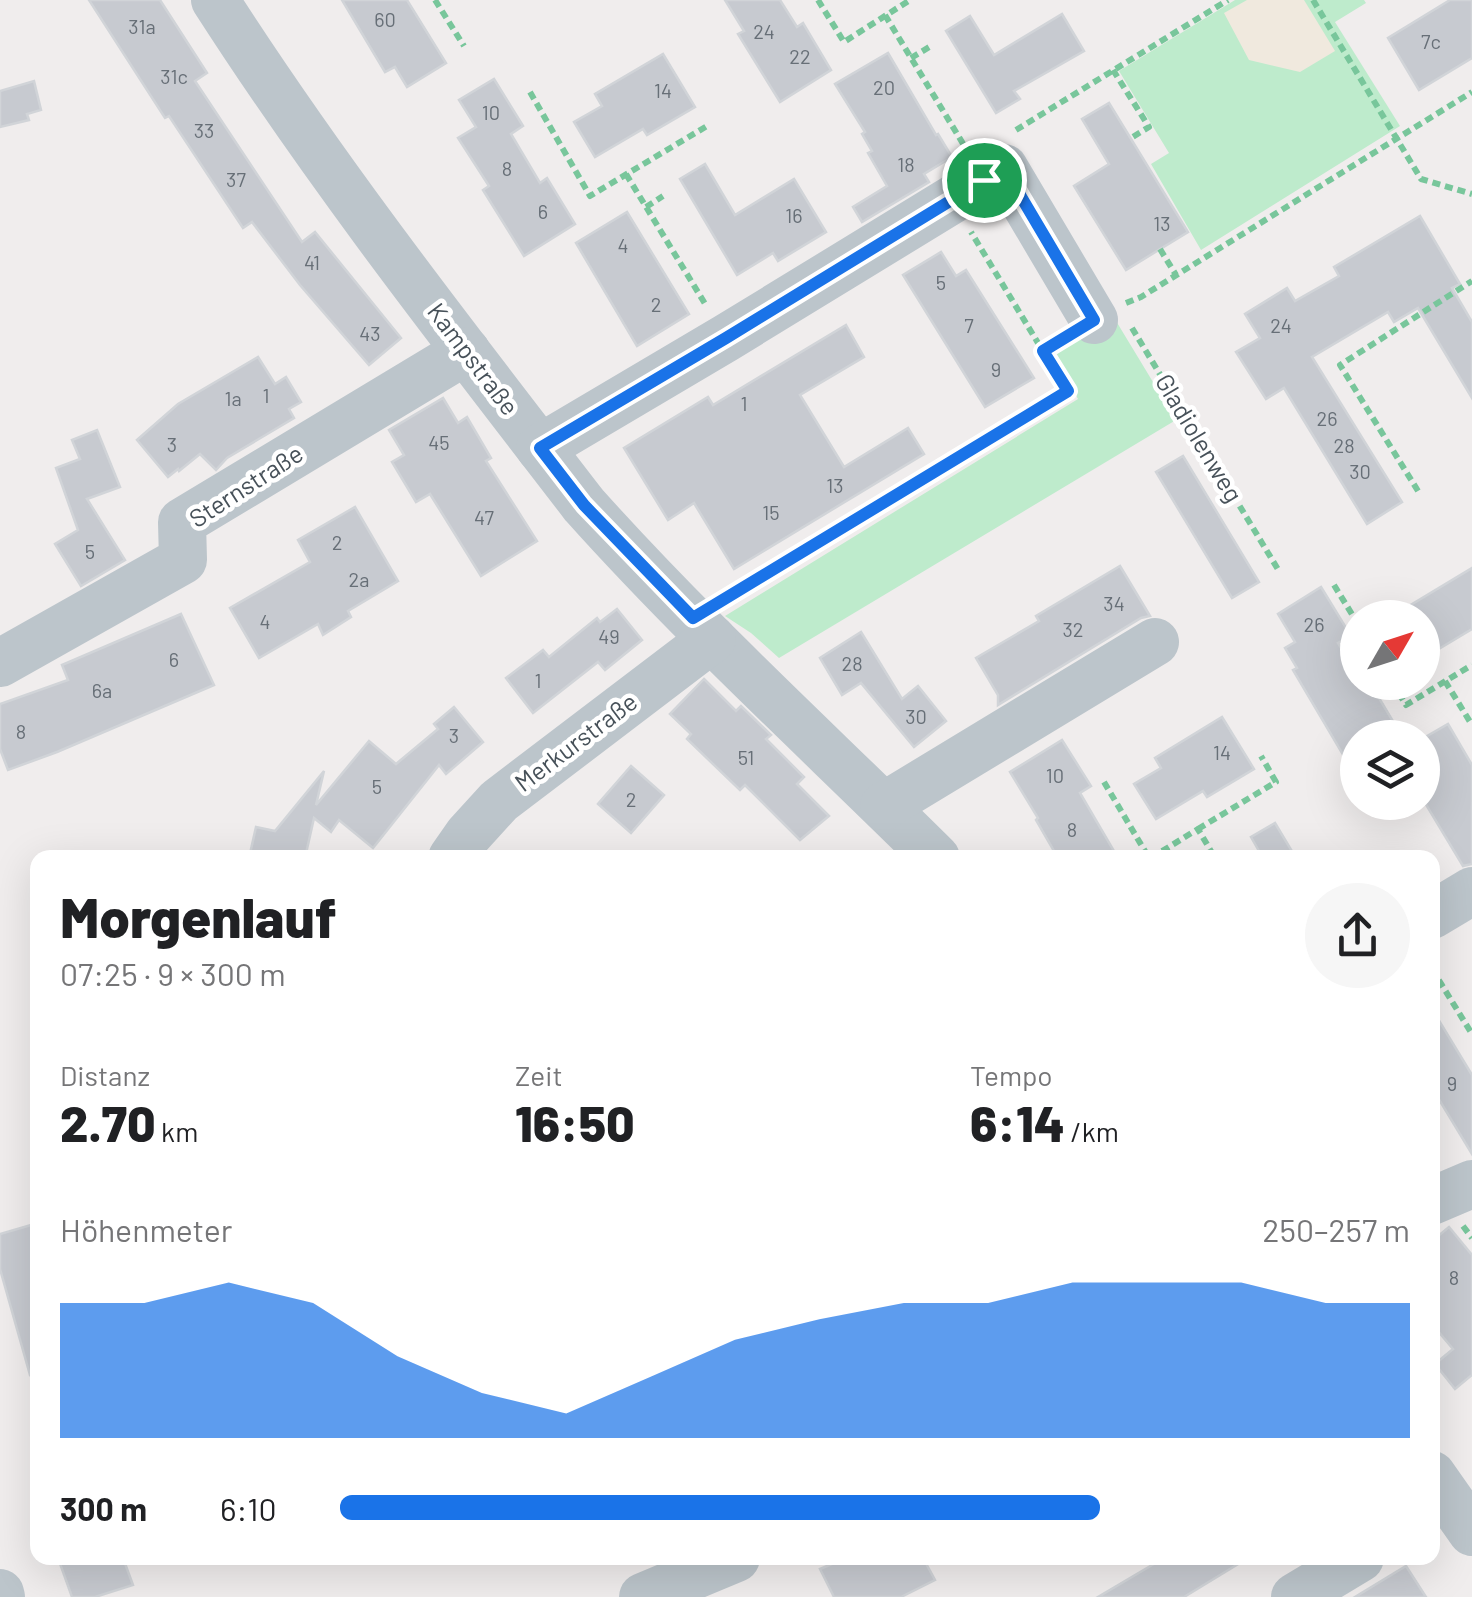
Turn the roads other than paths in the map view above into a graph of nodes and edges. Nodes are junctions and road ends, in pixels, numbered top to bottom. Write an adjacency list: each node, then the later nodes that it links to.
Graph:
1 (215, 0): 3 (street, Kampstraße)
2 (1106, 313): 4 (street)
3 (466, 351): 4 (street, Kampstraße); 7 (street, Sternstraße)
4 (540, 448): 5 (street, Kampstraße)
5 (703, 628): 8 (street, Kampstraße); 9 (street, Merkurstraße)
6 (1155, 642): 8 (street)
7 (0, 663)
8 (884, 806): 10 (street, Kampstraße)
9 (458, 850)
10 (928, 850)
11 (1472, 891): 12 (street)
12 (1440, 909)
13 (1472, 1184): 14 (street)
14 (1440, 1198)
15 (711, 1565): 17 (street)
16 (1348, 1565): 18 (street)
17 (661, 1579)
18 (1295, 1597)

